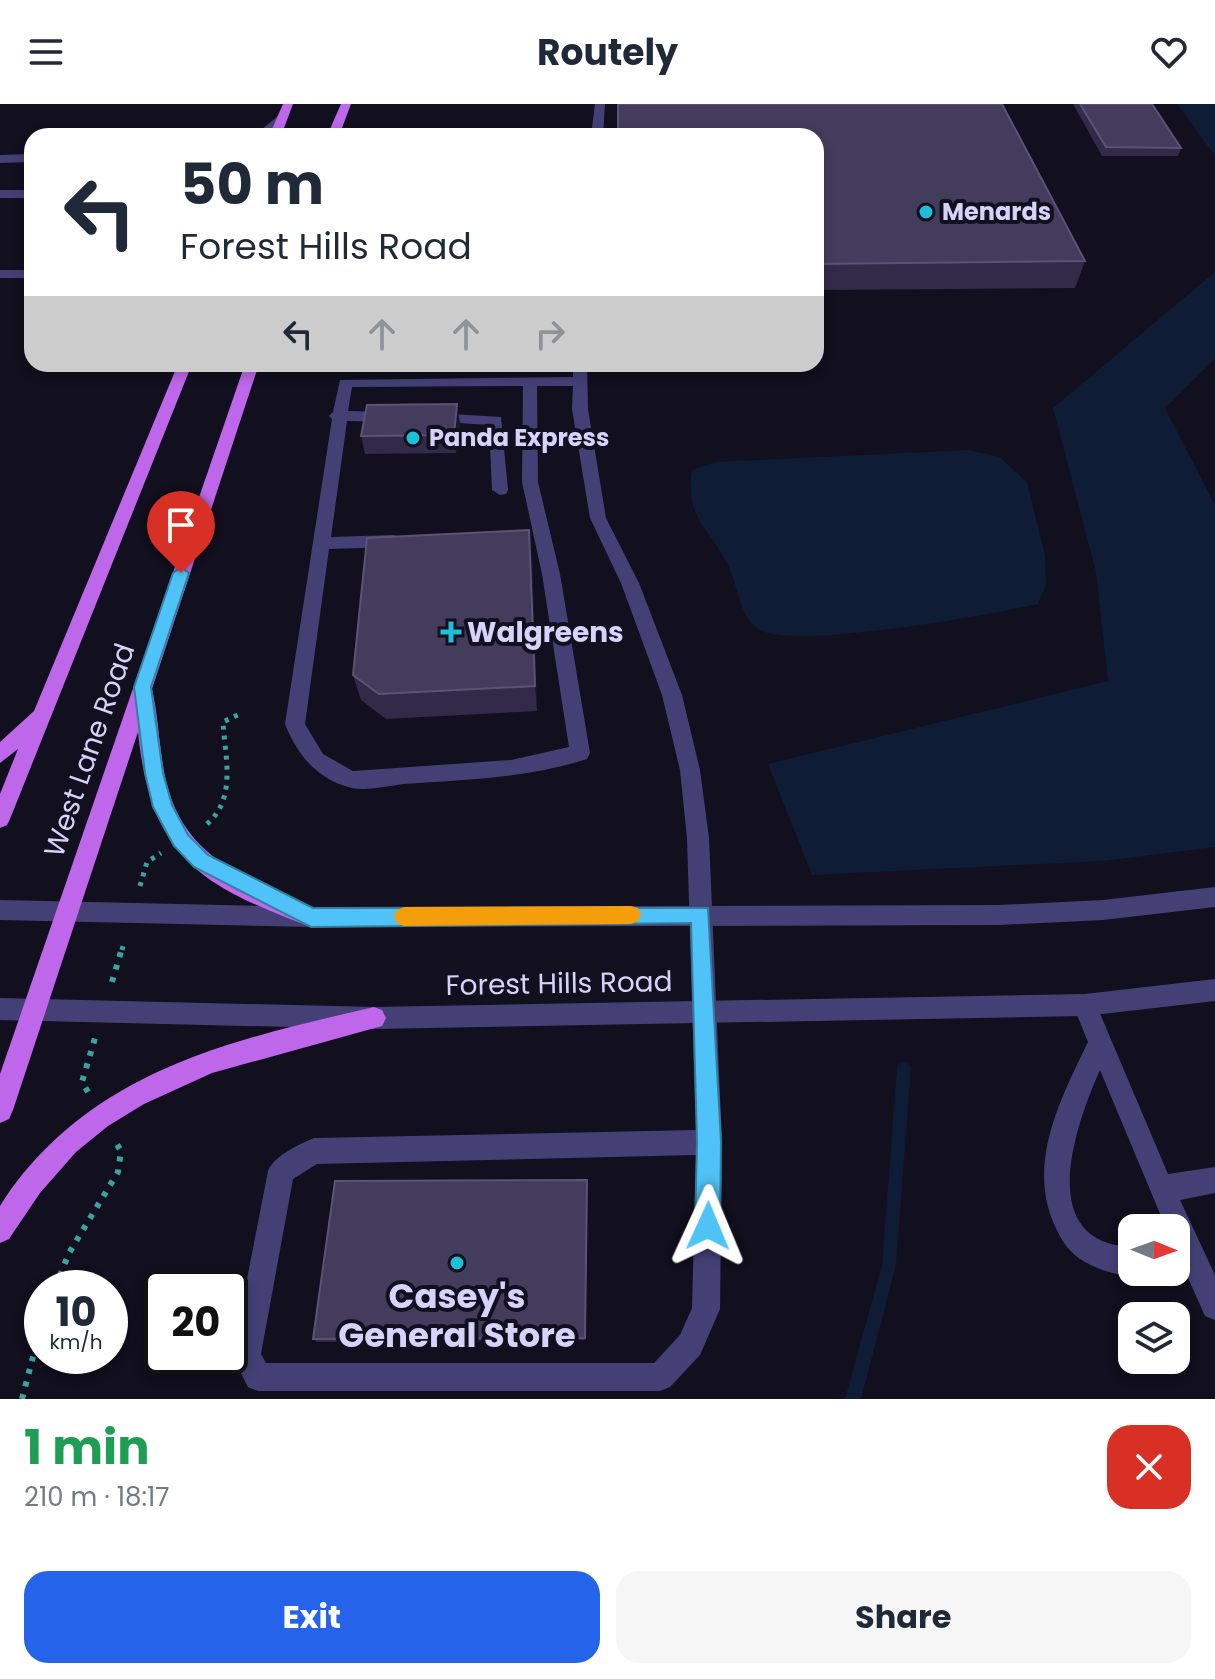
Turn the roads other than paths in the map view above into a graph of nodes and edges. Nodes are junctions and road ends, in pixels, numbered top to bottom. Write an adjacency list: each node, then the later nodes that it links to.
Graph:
1 (288, 104): 5 (main road)
2 (339, 104): 8 (main road)
3 (346, 104): 9 (main road)
4 (600, 104): 10 (street)
5 (283, 117): 6 (street); 7 (main road)
6 (270, 128)
7 (278, 128)
8 (332, 128)
9 (334, 128)
10 (598, 128)
11 (24, 158): 12 (street)
12 (0, 159)
13 (0, 194): 14 (street)
14 (24, 194)
15 (0, 274): 16 (street)
16 (24, 274)
17 (182, 372): 26 (main road, West Lane Road)
18 (251, 372): 25 (main road, West Lane Road)
19 (580, 372): 20 (street); 32 (street)
20 (530, 382): 21 (street); 24 (street)
21 (337, 416): 22 (street); 24 (street)
22 (500, 490)
23 (417, 541): 24 (street)
24 (322, 543)
25 (142, 687): 31 (main road, West Lane Road); 33 (main road)
26 (43, 712): 27 (main road); 28 (main road, West Lane Road)
27 (0, 755)
28 (0, 819)
29 (1215, 897): 32 (street)
30 (0, 910): 31 (street)
31 (66, 912): 33 (street); 38 (main road, West Lane Road)
32 (701, 914): 33 (street); 37 (street)
33 (311, 917)
34 (1215, 990): 35 (street, Forest Hills Road)
35 (1085, 1005): 37 (street, Forest Hills Road); 40 (street)
36 (0, 1009): 38 (street, Forest Hills Road)
37 (705, 1009): 39 (street, Forest Hills Road); 42 (street)
38 (34, 1010): 39 (street, Forest Hills Road); 41 (main road, West Lane Road)
39 (374, 1018): 46 (main road)
40 (1100, 1043): 44 (street); 47 (street)
41 (0, 1110)
42 (709, 1142): 42 (street)
43 (1215, 1180): 44 (street)
44 (1160, 1185): 45 (street)
45 (1170, 1214)
46 (0, 1230)
47 (1118, 1261)
48 (1190, 1262): 49 (street)
49 (1215, 1306)

